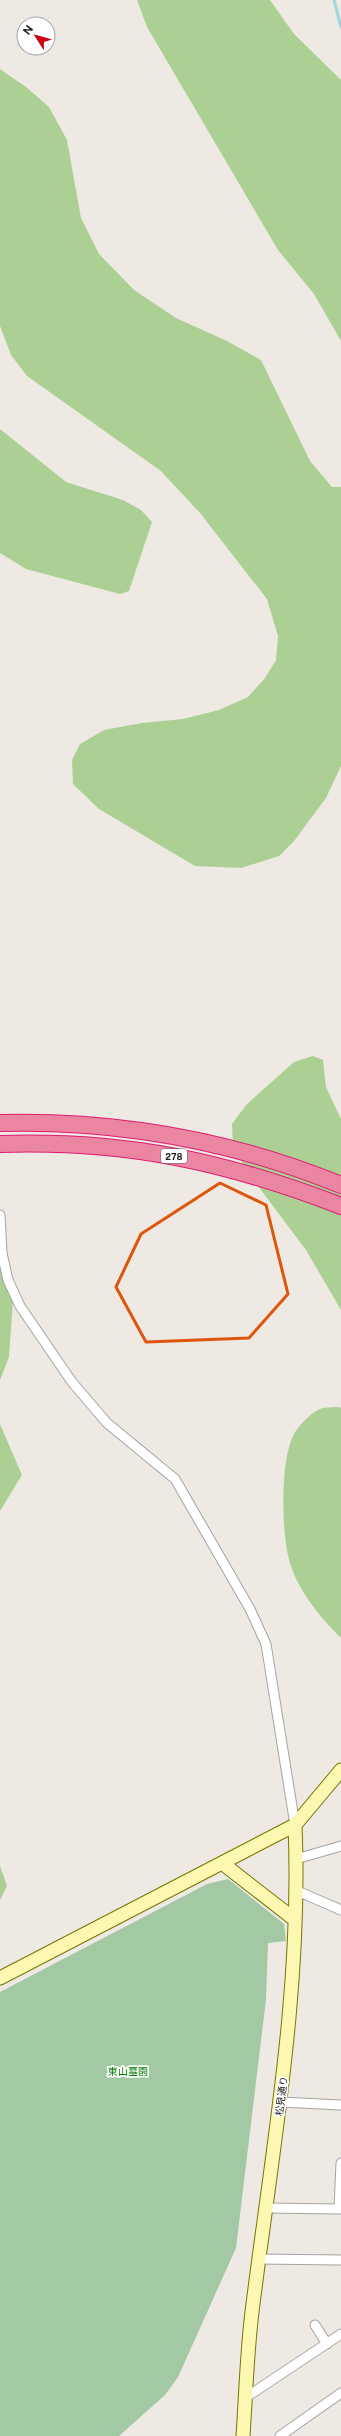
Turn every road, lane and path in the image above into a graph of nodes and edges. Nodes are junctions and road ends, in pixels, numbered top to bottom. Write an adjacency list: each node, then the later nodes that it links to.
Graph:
1 (0, 1123): 3 (highway, 278)
2 (0, 1144): 4 (highway, 278)
3 (341, 1185)
4 (341, 1206)
5 (0, 1215): 7 (street)
6 (341, 1770): 7 (street)
7 (295, 1826): 9 (street, 松見通り); 10 (street)
8 (341, 1846): 9 (street)
9 (296, 1859): 11 (street, 松見通り)
10 (222, 1863): 13 (street); 14 (street)
11 (295, 1890): 12 (street); 13 (street, 松見通り)
12 (341, 1910)
13 (294, 1919): 15 (street, 松見通り)
14 (0, 1978)
15 (280, 2102): 16 (street); 18 (street, 松見通り)
16 (341, 2105)
17 (341, 2163): 19 (street)
18 (266, 2208): 19 (street); 20 (street, 松見通り)
19 (340, 2209)
20 (260, 2259): 21 (street); 26 (street, 松見通り)
21 (341, 2260)
22 (315, 2325): 24 (street)
23 (341, 2334): 24 (street)
24 (327, 2344): 26 (street)
25 (338, 2395): 27 (street); 29 (street)
26 (245, 2398): 28 (street, 松見通り)
27 (341, 2405)
28 (243, 2436)
29 (280, 2436)

